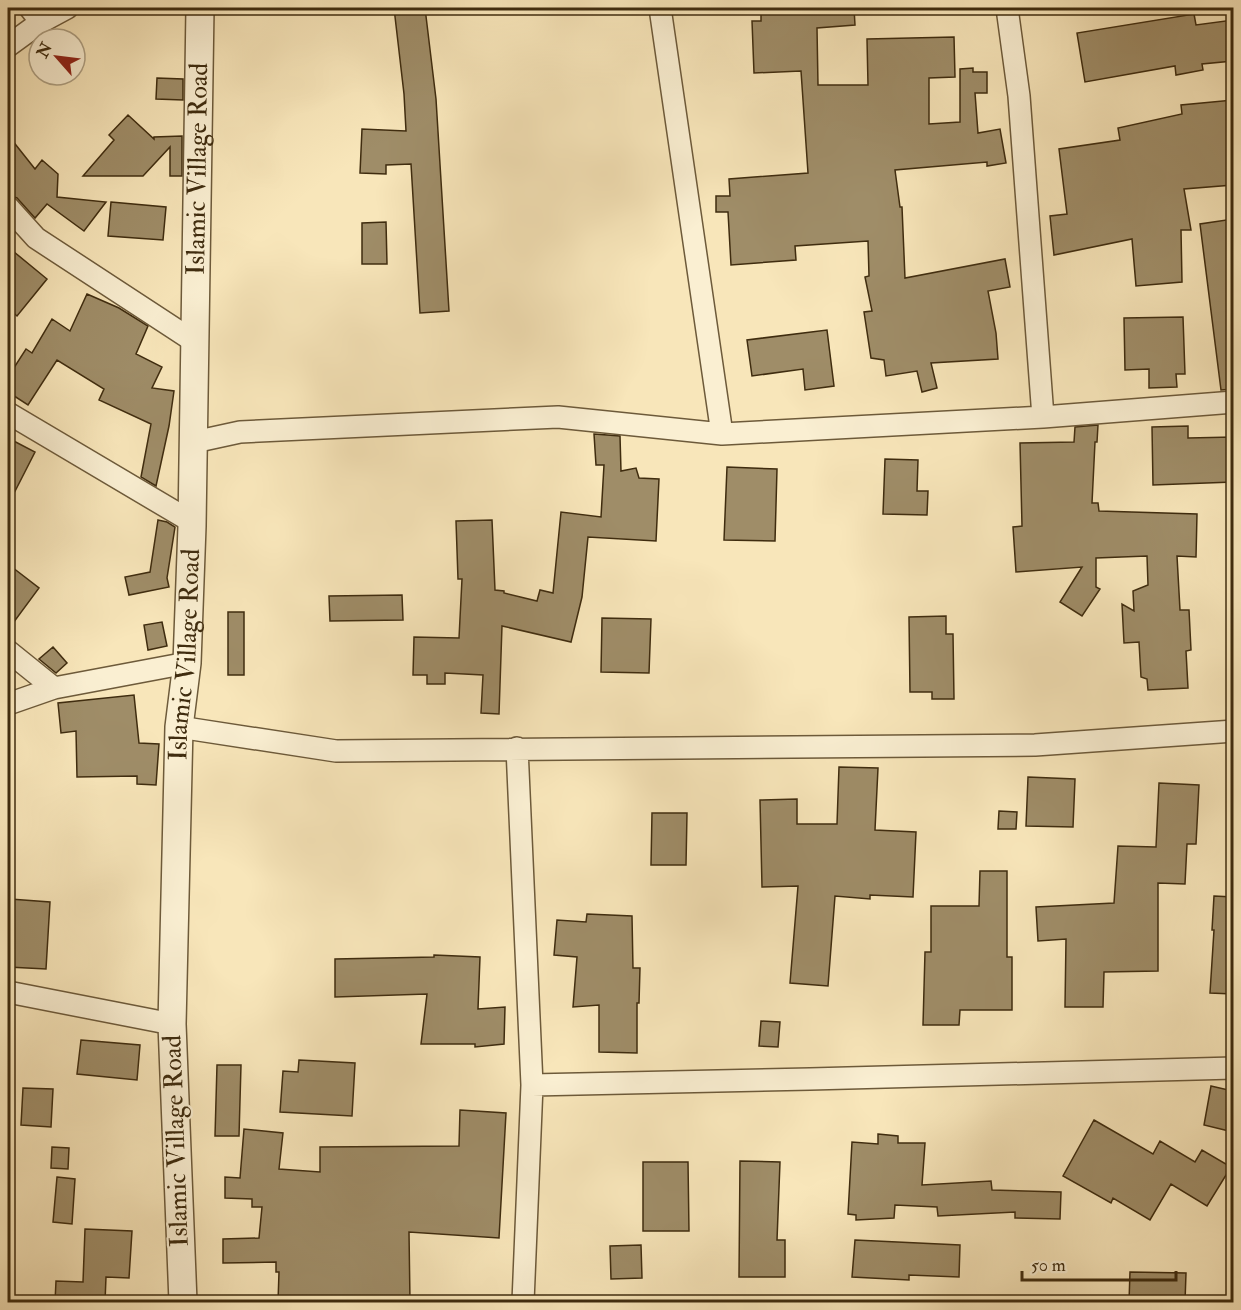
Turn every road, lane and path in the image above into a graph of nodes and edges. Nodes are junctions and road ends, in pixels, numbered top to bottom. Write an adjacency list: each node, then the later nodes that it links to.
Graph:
1 (67, 8): 5 (street)
2 (200, 8): 8 (street, Islamic Village Road)
3 (660, 8): 12 (street)
4 (1007, 8): 11 (street)
5 (35, 15): 6 (street)
6 (8, 46)
7 (8, 207): 8 (street)
8 (195, 342): 13 (street, Islamic Village Road)
9 (1233, 402): 11 (street)
10 (8, 413): 14 (street)
11 (1043, 417): 12 (street)
12 (722, 434): 13 (street)
13 (194, 442): 14 (street, Islamic Village Road)
14 (192, 522): 16 (street, Islamic Village Road)
15 (8, 651): 17 (street)
16 (187, 663): 17 (street); 19 (street, Islamic Village Road)
17 (54, 688): 18 (street)
18 (8, 704)
19 (179, 727): 21 (street); 23 (street, Islamic Village Road)
20 (1233, 731): 21 (street)
21 (517, 748): 25 (street)
22 (8, 992): 23 (street)
23 (172, 1024): 26 (street, Islamic Village Road)
24 (1233, 1068): 25 (street)
25 (532, 1085): 27 (street)
26 (183, 1302)
27 (523, 1302)

